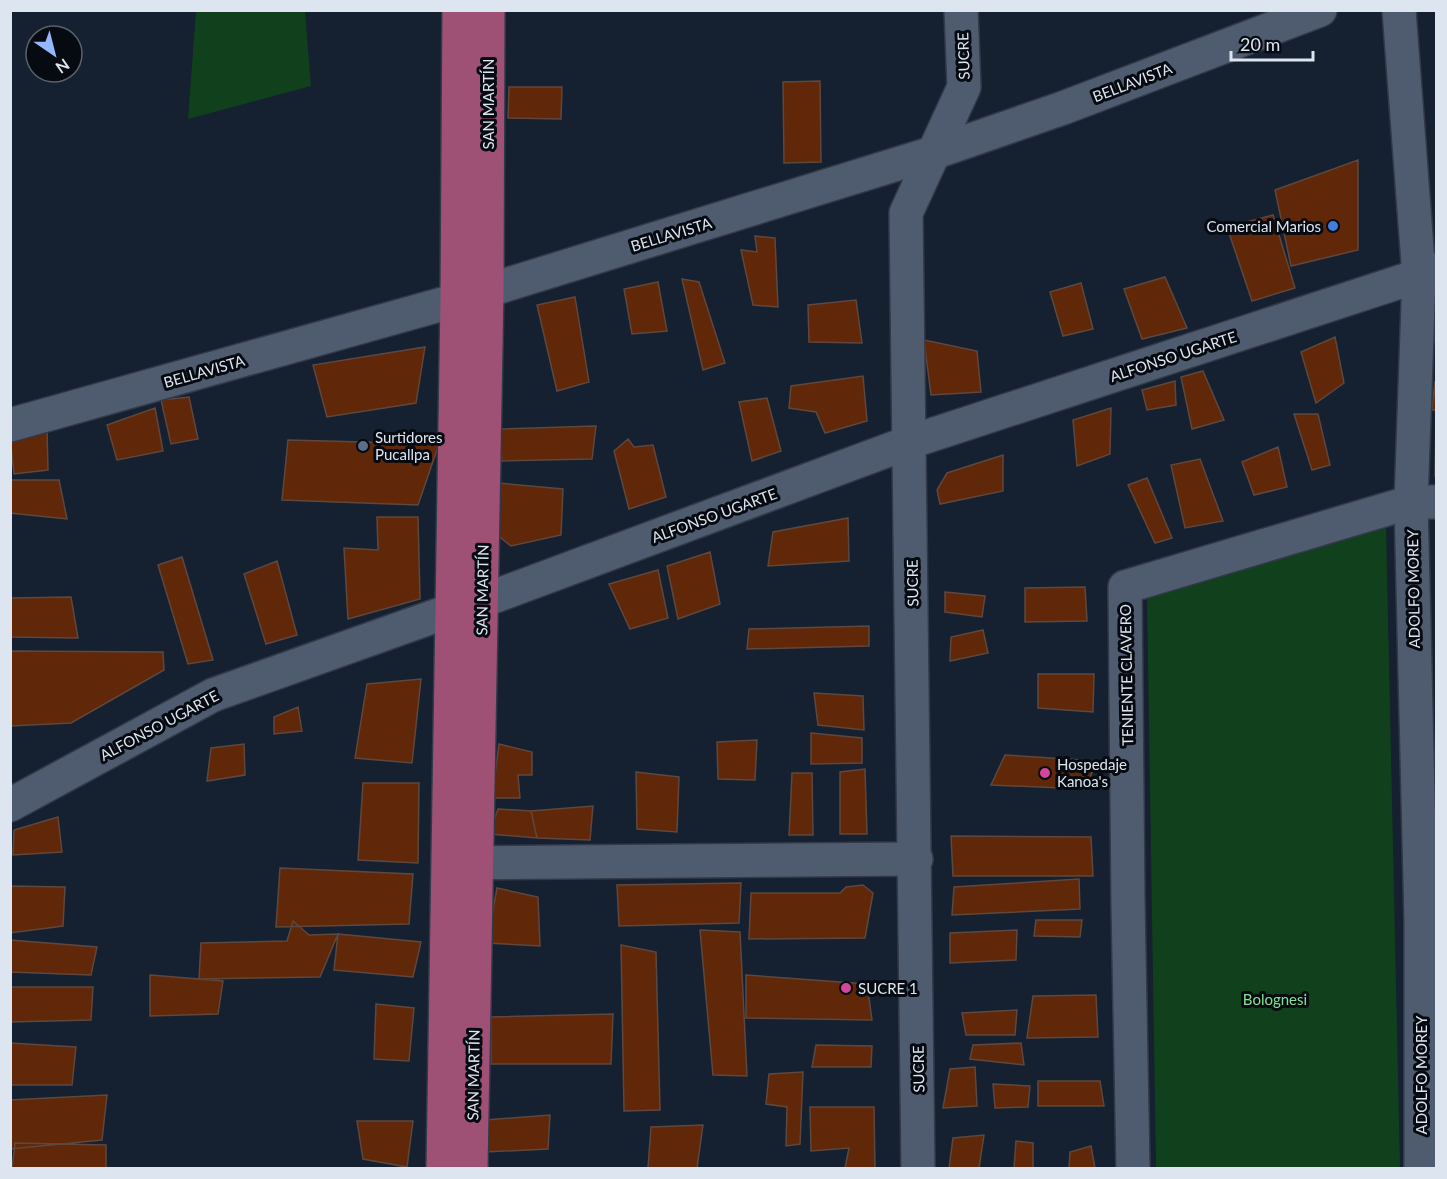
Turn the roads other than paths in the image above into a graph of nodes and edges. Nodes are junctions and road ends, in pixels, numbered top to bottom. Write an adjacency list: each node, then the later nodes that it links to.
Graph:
1 (459, 10): 8 (main road, SAN MARTÍN)
2 (488, 10): 8 (main road, SAN MARTÍN)
3 (962, 10): 6 (street, SUCRE)
4 (1320, 10): 6 (street, BELLAVISTA)
5 (1399, 10): 7 (street, ADOLFO MOREY)
6 (936, 152): 8 (street, BELLAVISTA); 10 (street, SUCRE)
7 (1428, 273): 10 (street, ALFONSO UGARTE); 11 (street, ADOLFO MOREY)
8 (472, 295): 9 (street, BELLAVISTA); 12 (main road, SAN MARTÍN)
9 (10, 425)
10 (910, 442): 12 (street, ALFONSO UGARTE); 14 (street, SUCRE)
11 (1424, 502): 19 (street, TENIENTE CLAVERO); 20 (street, ADOLFO MOREY)
12 (467, 605): 13 (street, ALFONSO UGARTE); 15 (main road, SAN MARTÍN)
13 (10, 805)
14 (916, 859): 15 (street); 18 (street, SUCRE)
15 (462, 863): 16 (main road, SAN MARTÍN); 17 (main road, SAN MARTÍN)
16 (443, 1168)
17 (471, 1168)
18 (918, 1168)
19 (1133, 1168)
20 (1421, 1168)

